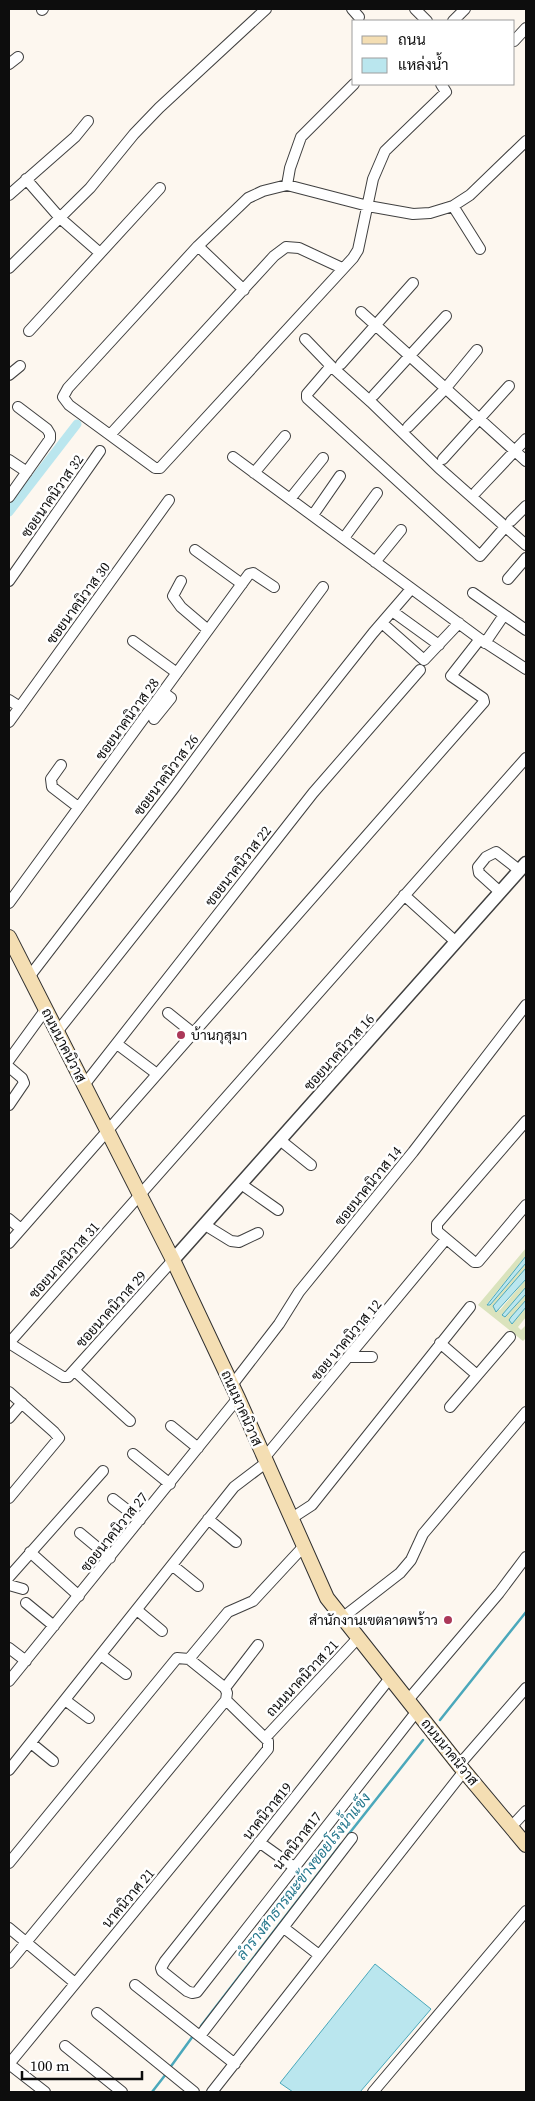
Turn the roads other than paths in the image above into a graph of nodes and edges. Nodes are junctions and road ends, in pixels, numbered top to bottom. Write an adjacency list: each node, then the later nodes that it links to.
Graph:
1 (266, 9): 22 (street)
2 (352, 9): 5 (street)
3 (415, 9): 6 (street)
4 (465, 9): 7 (street)
5 (359, 17)
6 (426, 20)
7 (454, 20)
8 (526, 28): 9 (street)
9 (515, 40)
10 (18, 57): 11 (street)
11 (9, 64)
12 (353, 85): 17 (street)
13 (442, 85): 20 (street)
14 (88, 121): 16 (street)
15 (526, 141): 21 (street)
16 (26, 179): 19 (street); 22 (street)
17 (287, 185): 20 (street); 23 (street)
18 (160, 188): 25 (street)
19 (9, 194)
20 (368, 206): 21 (street); 27 (street)
21 (454, 206): 24 (street)
22 (60, 218): 25 (street); 26 (street)
23 (198, 246): 29 (street); 47 (street)
24 (480, 249)
25 (100, 253): 33 (street)
26 (9, 268)
27 (342, 268): 29 (street); 47 (street)
28 (413, 283): 32 (street)
29 (244, 290): 47 (street)
30 (361, 312): 32 (street)
31 (446, 316): 36 (street)
32 (375, 326): 36 (street); 37 (street)
33 (29, 331)
34 (305, 339): 39 (street)
35 (477, 350): 42 (street)
36 (410, 357): 42 (street); 43 (street)
37 (341, 364)
38 (20, 366): 40 (street)
39 (331, 366): 67 (street); 67 (street)
40 (9, 376)
41 (509, 386): 45 (street)
42 (445, 388): 45 (street); 46 (street)
43 (374, 395)
44 (18, 407): 57 (street)
45 (479, 419): 51 (street); 54 (street)
46 (408, 428)
47 (110, 435)
48 (285, 436): 58 (street)
49 (526, 439): 51 (street)
50 (100, 451): 75 (street, ซอยนาคนิวาส 32)
51 (515, 451): 56 (street); 60 (street)
52 (232, 457): 58 (street)
53 (323, 458): 63 (street)
54 (443, 459)
55 (9, 460): 57 (street)
56 (526, 461)
57 (27, 472): 62 (street)
58 (254, 473): 63 (street)
59 (340, 476): 66 (street)
60 (476, 492)
61 (377, 493): 69 (street)
62 (9, 497)
63 (290, 499): 66 (street)
64 (169, 500): 96 (street, ซอยนาคนิวาส 30)
65 (526, 506): 67 (street)
66 (313, 515): 69 (street)
67 (508, 524): 70 (street)
68 (401, 530): 73 (street)
69 (344, 538): 73 (street)
70 (526, 545)
71 (195, 550): 77 (street)
72 (526, 558): 74 (street)
73 (375, 562): 80 (street)
74 (508, 579)
75 (9, 581)
76 (181, 581): 86 (street)
77 (242, 584): 78 (street); 86 (street, ซอยนาคนิวาส 28)
78 (274, 587)
79 (323, 587): 108 (street, ซอยนาคนิวาส 26)
80 (411, 588): 82 (street); 85 (street)
81 (473, 593): 83 (street)
82 (392, 611): 84 (street); 90 (street)
83 (504, 615): 87 (street); 89 (street)
84 (382, 623): 91 (street); 112 (street)
85 (459, 623): 89 (street); 90 (street, ซอยนาคนิวาส 22)
86 (208, 630): 93 (street, ซอยนาคนิวาส 28)
87 (526, 630)
88 (133, 641): 93 (street)
89 (483, 641): 92 (street); 113 (street)
90 (439, 645): 91 (street, ซอยนาคนิวาส 22)
91 (422, 665): 114 (street, ซอยนาคนิวาส 22)
92 (526, 669)
93 (178, 673): 94 (street, ซอยนาคนิวาส 28)
94 (163, 692): 97 (street); 101 (street, ซอยนาคนิวาส 28)
95 (9, 700): 96 (street)
96 (20, 707): 98 (street, ซอยนาคนิวาส 30)
97 (154, 719)
98 (9, 722)
99 (526, 758): 104 (street, ซอยนาคนิวาส 31)
100 (61, 765): 101 (street)
101 (78, 807): 105 (street, ซอยนาคนิวาส 28)
102 (523, 866): 103 (street, ซอยนาคนิวาส 16); 103 (street)
103 (500, 892): 107 (street, ซอยนาคนิวาส 16)
104 (404, 895): 107 (street); 125 (street, ซอยนาคนิวาส 31)
105 (9, 903)
106 (9, 938): 108 (main road, ถนนนาคนิวาส)
107 (456, 942): 122 (street, ซอยนาคนิวาส 16)
108 (29, 977): 110 (main road, ถนนนาคนิวาส)
109 (526, 1005): 143 (street, ซอยนาคนิวาส 14)
110 (46, 1009): 112 (main road, ถนนนาคนิวาส); 115 (street)
111 (168, 1013): 113 (street)
112 (57, 1032): 118 (main road, ถนนนาคนิวาส)
113 (193, 1033): 117 (street)
114 (116, 1044): 117 (street); 118 (street, ซอยนาคนิวาส 22)
115 (9, 1060)
116 (9, 1067): 119 (street)
117 (157, 1074): 121 (street)
118 (84, 1085): 121 (main road, ถนนนาคนิวาส)
119 (9, 1104)
120 (526, 1121): 132 (street)
121 (107, 1130): 125 (main road, ถนนนาคนิวาส); 130 (street)
122 (280, 1140): 123 (street); 124 (street, ซอยนาคนิวาส 16)
123 (311, 1165)
124 (241, 1184): 127 (street); 129 (street, ซอยนาคนิวาส 16)
125 (140, 1196): 134 (main road, ถนนนาคนิวาส); 137 (street, ซอยนาคนิวาส 31)
126 (526, 1205): 132 (street)
127 (278, 1210)
128 (9, 1219): 130 (street)
129 (205, 1225): 131 (street); 134 (street, ซอยนาคนิวาส 16)
130 (21, 1229): 133 (street)
131 (258, 1233)
132 (446, 1239): 139 (street, ซอย นาคนิวาส 12)
133 (9, 1243)
134 (173, 1260): 141 (street, ซอยนาคนิวาส 29); 143 (main road, ถนนนาคนิวาส)
135 (470, 1307): 138 (street)
136 (510, 1337): 142 (street)
137 (9, 1343): 141 (street)
138 (440, 1343): 142 (street); 159 (street)
139 (349, 1357): 140 (street); 154 (street, ซอย นาคนิวาส 12)
140 (372, 1357)
141 (73, 1373): 150 (street)
142 (477, 1375): 147 (street)
143 (232, 1385): 145 (main road, ถนนนาคนิวาส)
144 (9, 1392): 146 (street)
145 (238, 1398): 152 (street, ซอยนาคนิวาส 27); 154 (main road, ถนนนาคนิวาส)
146 (22, 1403): 149 (street); 157 (street)
147 (450, 1407)
148 (526, 1412): 176 (street)
149 (9, 1418)
150 (130, 1421)
151 (171, 1426): 152 (street)
152 (198, 1448): 156 (street, ซอยนาคนิวาส 27)
153 (133, 1454): 156 (street)
154 (266, 1460): 159 (main road, ถนนนาคนิวาส); 160 (street, ซอย นาคนิวาส 12)
155 (103, 1471): 165 (street)
156 (170, 1484): 161 (street, ซอยนาคนิวาส 27)
157 (9, 1498)
158 (113, 1499): 161 (street)
159 (292, 1518): 164 (main road, ถนนนาคนิวาส)
160 (208, 1519): 163 (street); 168 (street, ซอย นาคนิวาส 12)
161 (140, 1520): 167 (street, ซอยนาคนิวาส 27)
162 (80, 1533): 167 (street)
163 (236, 1542)
164 (304, 1546): 176 (main road, ถนนนาคนิวาส); 183 (street)
165 (30, 1552): 169 (street); 173 (street)
166 (526, 1557): 192 (street)
167 (110, 1558): 173 (street, ซอยนาคนิวาส 27)
168 (172, 1565): 171 (street); 175 (street, ซอย นาคนิวาส 12)
169 (9, 1577)
170 (9, 1585): 172 (street)
171 (198, 1586)
172 (23, 1589)
173 (79, 1596): 177 (street, ซอยนาคนิวาส 27)
174 (26, 1604): 177 (street)
175 (137, 1610): 178 (street); 182 (street, ซอย นาคนิวาส 12)
176 (342, 1618): 179 (main road, ถนนนาคนิวาส)
177 (54, 1626): 184 (street, ซอยนาคนิวาส 27)
178 (162, 1631)
179 (358, 1638): 186 (main road, ถนนนาคนิวาส); 195 (street, ถนนนาคนิวาส 21)
180 (258, 1645): 188 (street)
181 (9, 1648): 184 (street)
182 (101, 1655): 185 (street); 190 (street, ซอย นาคนิวาส 12)
183 (189, 1659): 188 (street); 205 (street)
184 (26, 1661): 187 (street, ซอยนาคนิวาส 27)
185 (126, 1674)
186 (390, 1678): 192 (main road, ถนนนาคนิวาส); 203 (street, นาคนิวาส19)
187 (9, 1681)
188 (225, 1688): 191 (street)
189 (526, 1688): 198 (street)
190 (65, 1700): 194 (street); 196 (street, ซอย นาคนิวาส 12)
191 (226, 1700): 195 (street); 210 (street)
192 (408, 1700): 193 (main road, ถนนนาคนิวาส)
193 (417, 1711): 198 (main road, ถนนนาคนิวาส); 206 (street, นาคนิวาส17)
194 (89, 1718)
195 (266, 1737): 213 (street, นาคนิวาศ 21)
196 (30, 1743): 197 (street); 199 (street, ซอย นาคนิวาส 12)
197 (53, 1761)
198 (461, 1768): 201 (main road, ถนนนาคนิวาส); 211 (street)
199 (9, 1770)
200 (526, 1811): 201 (street)
201 (511, 1828): 204 (main road, ถนนนาคนิวาส)
202 (352, 1838): 209 (street)
203 (259, 1842): 206 (street); 215 (street, นาคนิวาส19)
204 (526, 1845)
205 (9, 1863)
206 (294, 1867): 215 (street, นาคนิวาส17)
207 (526, 1911): 225 (street)
208 (9, 1928): 210 (street)
209 (284, 1928): 211 (street); 217 (street)
210 (26, 1943): 212 (street); 213 (street)
211 (319, 1955): 220 (street)
212 (9, 1963)
213 (75, 1983): 219 (street, นาคนิวาศ 21)
214 (135, 1985): 217 (street)
215 (200, 1990)
216 (97, 2013): 223 (street)
217 (200, 2036): 220 (street)
218 (65, 2046): 222 (street)
219 (9, 2064): 221 (street)
220 (234, 2064): 224 (street)
221 (45, 2092)
222 (122, 2092)
223 (194, 2092)
224 (212, 2092)
225 (373, 2092)

